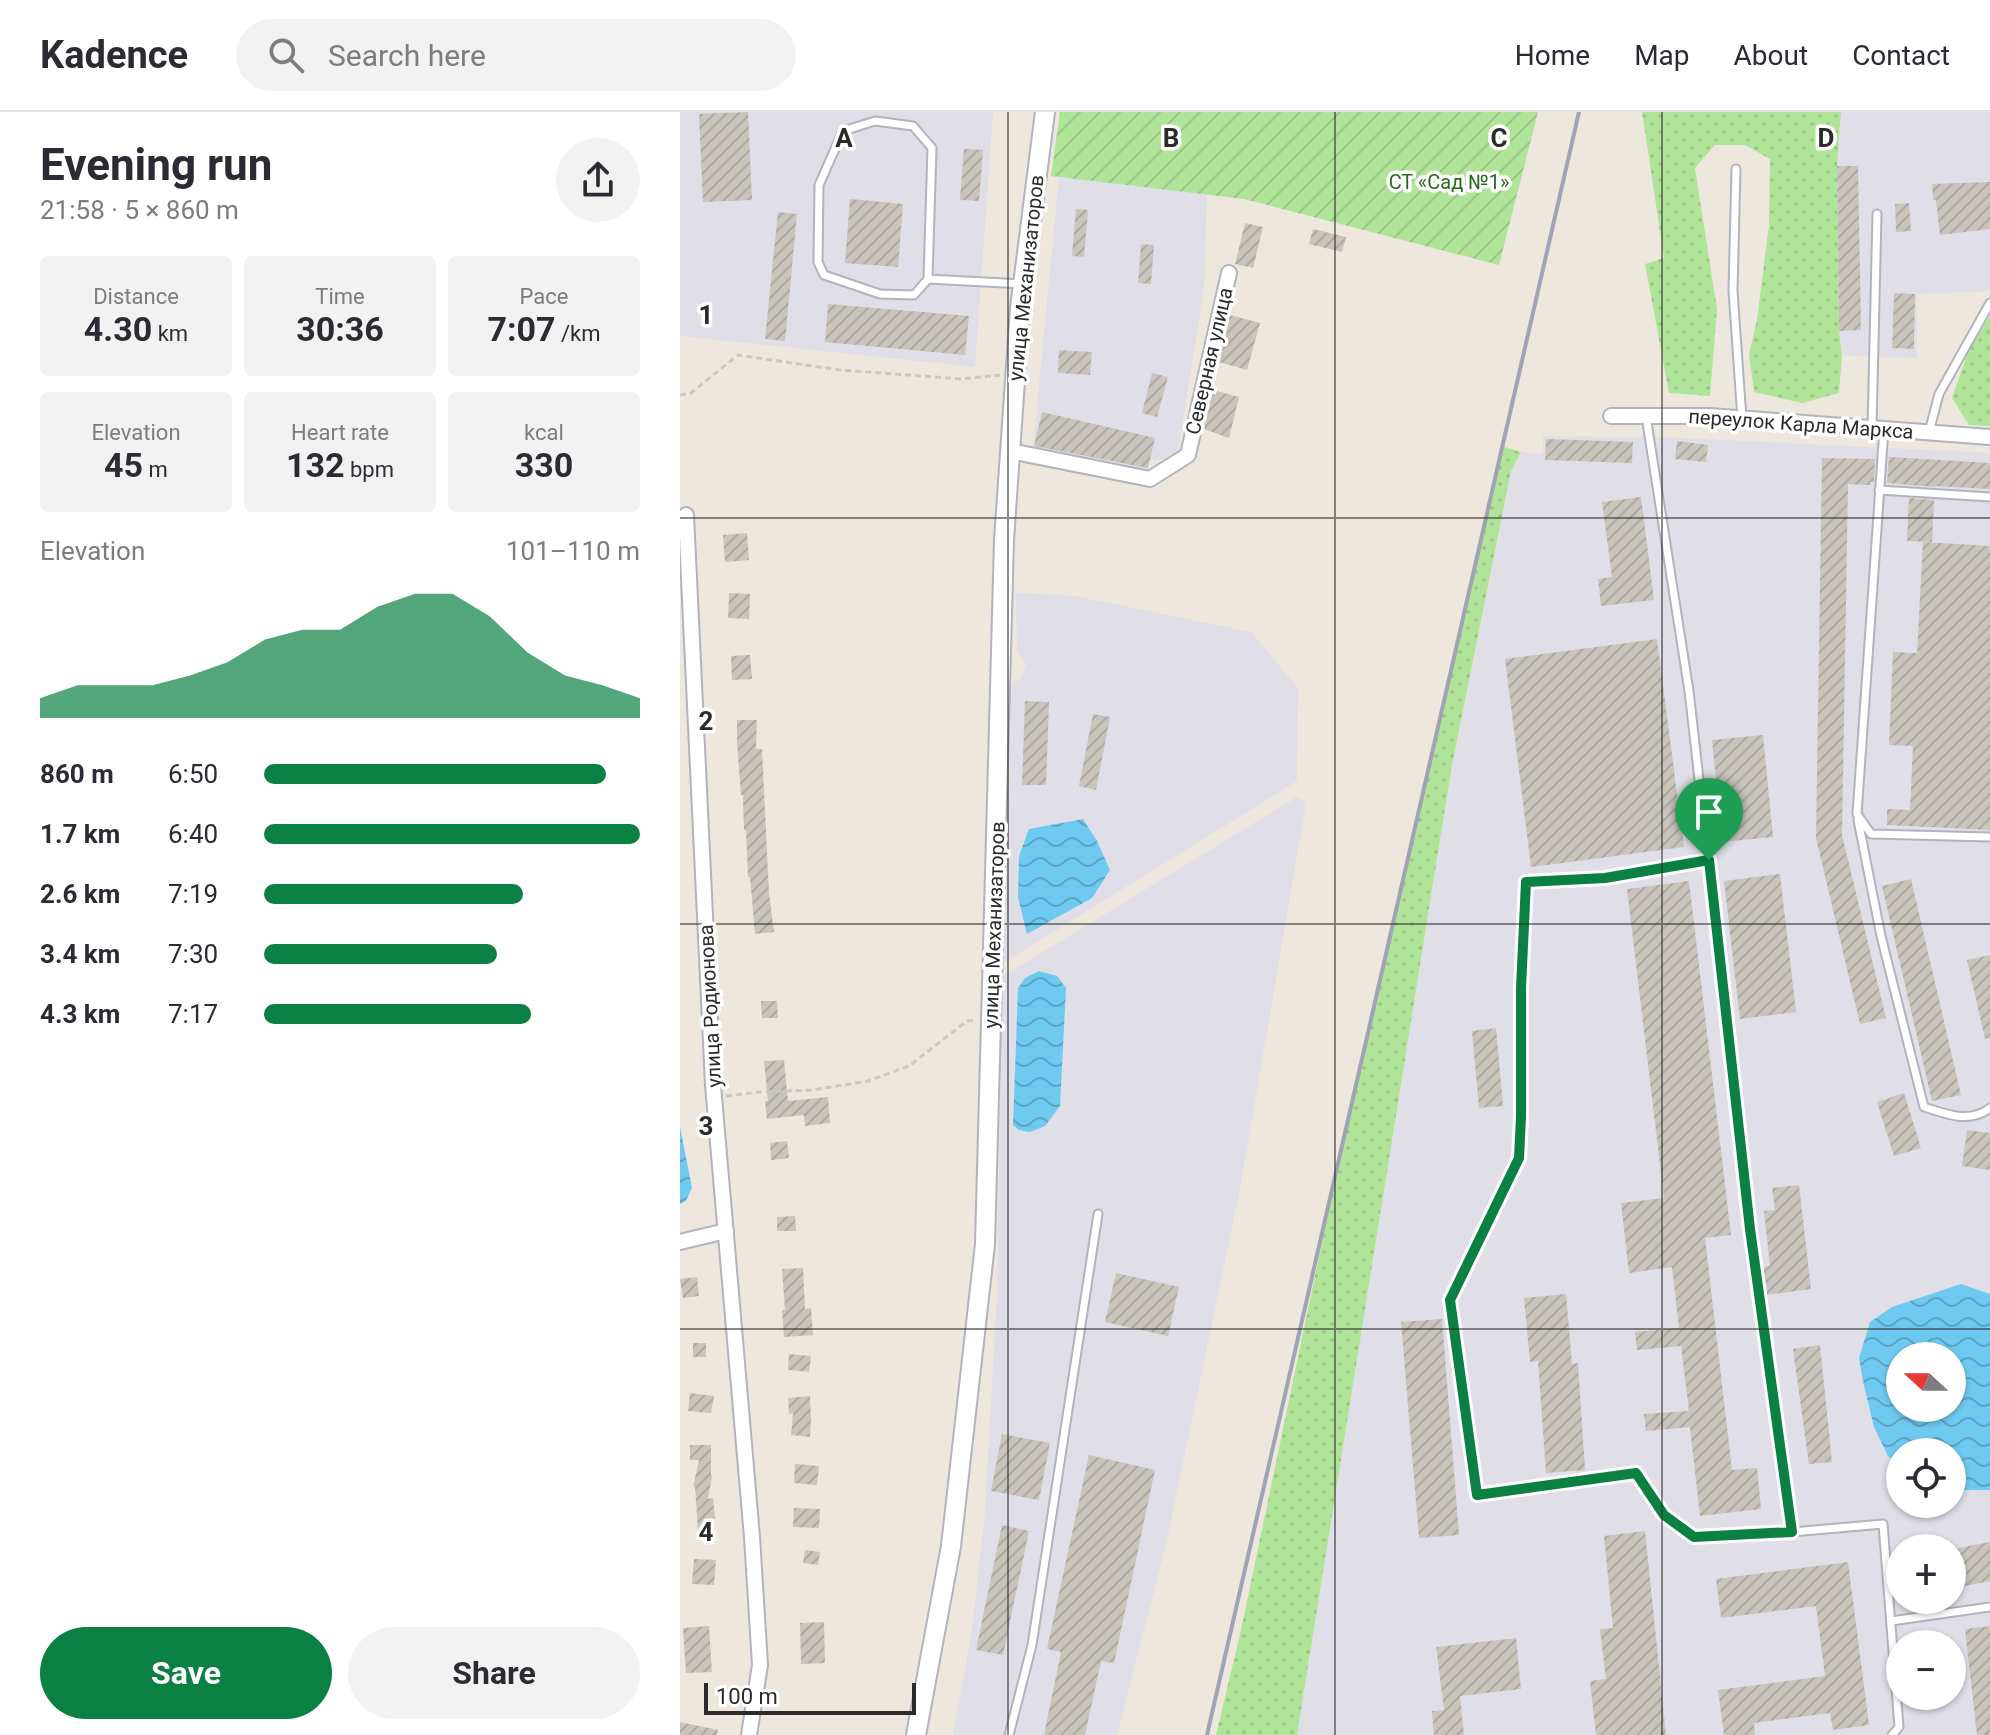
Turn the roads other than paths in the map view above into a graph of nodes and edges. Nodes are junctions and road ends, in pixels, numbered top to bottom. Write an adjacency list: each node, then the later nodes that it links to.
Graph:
1 (1045, 112): 6 (street, улица Механизаторов)
2 (1736, 169): 10 (lane)
3 (1877, 214): 11 (lane)
4 (1229, 273): 14 (street, Северная улица)
5 (928, 279): 5 (lane); 6 (lane)
6 (1023, 284): 14 (street, улица Механизаторов)
7 (1990, 303): 12 (lane)
8 (1611, 416): 9 (street, переулок Карла Маркса)
9 (1646, 416): 10 (street, переулок Карла Маркса); 21 (lane)
10 (1742, 419): 11 (street, переулок Карла Маркса)
11 (1878, 429): 12 (street, переулок Карла Маркса); 15 (lane)
12 (1929, 432): 13 (street, переулок Карла Маркса)
13 (1990, 437)
14 (1010, 451): 30 (street, улица Механизаторов)
15 (1879, 490): 16 (lane); 19 (lane)
16 (1990, 497)
17 (686, 515): 18 (street, улица Родионова)
18 (687, 700): 24 (street, улица Родионова)
19 (1857, 814): 20 (lane); 22 (lane)
20 (1990, 837)
21 (1709, 860): 26 (lane); 26 (lane)
22 (1990, 1108)
23 (1098, 1214): 31 (lane)
24 (726, 1231): 25 (street); 29 (street, улица Родионова)
25 (680, 1242)
26 (1792, 1532): 28 (lane)
27 (1990, 1607): 28 (lane)
28 (1891, 1621): 32 (lane)
29 (749, 1735)
30 (916, 1735)
31 (1009, 1735)
32 (1892, 1735)

